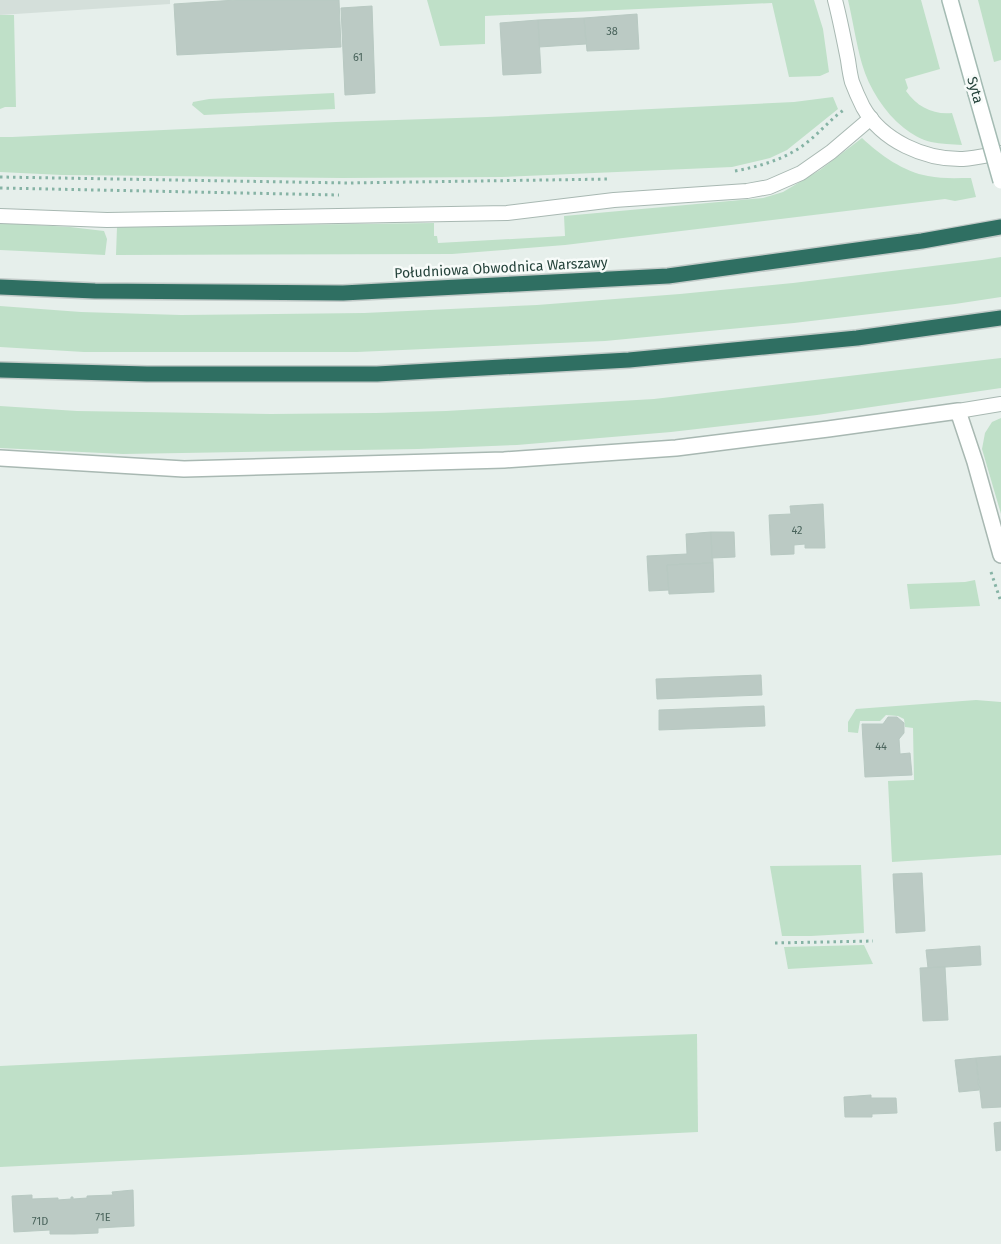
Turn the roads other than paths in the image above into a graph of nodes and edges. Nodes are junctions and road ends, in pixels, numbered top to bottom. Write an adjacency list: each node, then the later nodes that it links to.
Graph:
1 (835, 0): 3 (lane)
2 (950, 0): 5 (street, Syta, bridge)
3 (871, 118): 4 (lane); 6 (lane)
4 (1001, 153)
5 (1001, 181)
6 (0, 216)
7 (1001, 227): 8 (highway, Południowa Obwodnica Warszawy)
8 (0, 287)
9 (1001, 318): 10 (highway)
10 (0, 370)
11 (1001, 404): 12 (lane)
12 (958, 411): 13 (street); 14 (street)
13 (0, 458)
14 (1001, 555)

